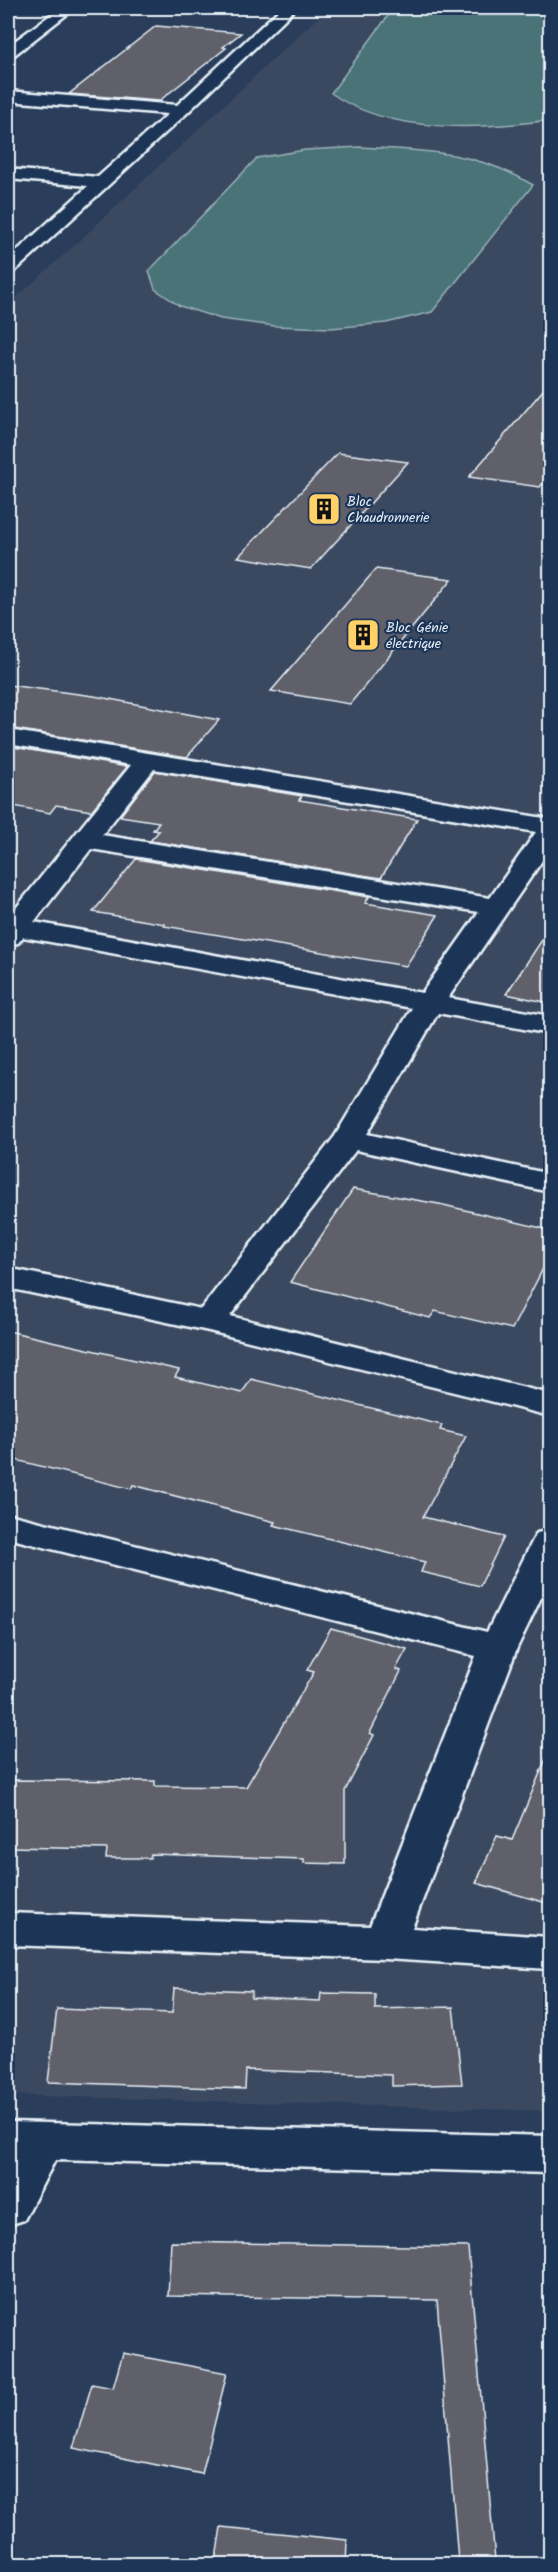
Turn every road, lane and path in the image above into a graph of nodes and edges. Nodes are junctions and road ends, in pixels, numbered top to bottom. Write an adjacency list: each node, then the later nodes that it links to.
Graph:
1 (68, 8): 4 (street)
2 (289, 8): 7 (street)
3 (8, 37): 4 (street)
4 (27, 38): 5 (street)
5 (8, 53)
6 (8, 96): 7 (street)
7 (181, 110): 9 (street)
8 (8, 174): 9 (street)
9 (102, 182): 10 (street)
10 (8, 268)
11 (8, 737): 12 (street)
12 (148, 760): 13 (street); 14 (street)
13 (550, 829): 15 (street)
14 (85, 840): 15 (street); 16 (street)
15 (497, 907): 17 (street)
16 (10, 930): 17 (street)
17 (431, 1002): 18 (street); 19 (street)
18 (550, 1025)
19 (348, 1139): 20 (street); 22 (street)
20 (550, 1183)
21 (8, 1278): 22 (street)
22 (208, 1321): 23 (street)
23 (550, 1405)
24 (8, 1526): 26 (street)
25 (550, 1542): 26 (street)
26 (498, 1648): 28 (street)
27 (8, 1929): 28 (street)
28 (385, 1943): 29 (street)
29 (550, 1953)
30 (25, 2140): 31 (street); 32 (street)
31 (550, 2155)
32 (8, 2206)

